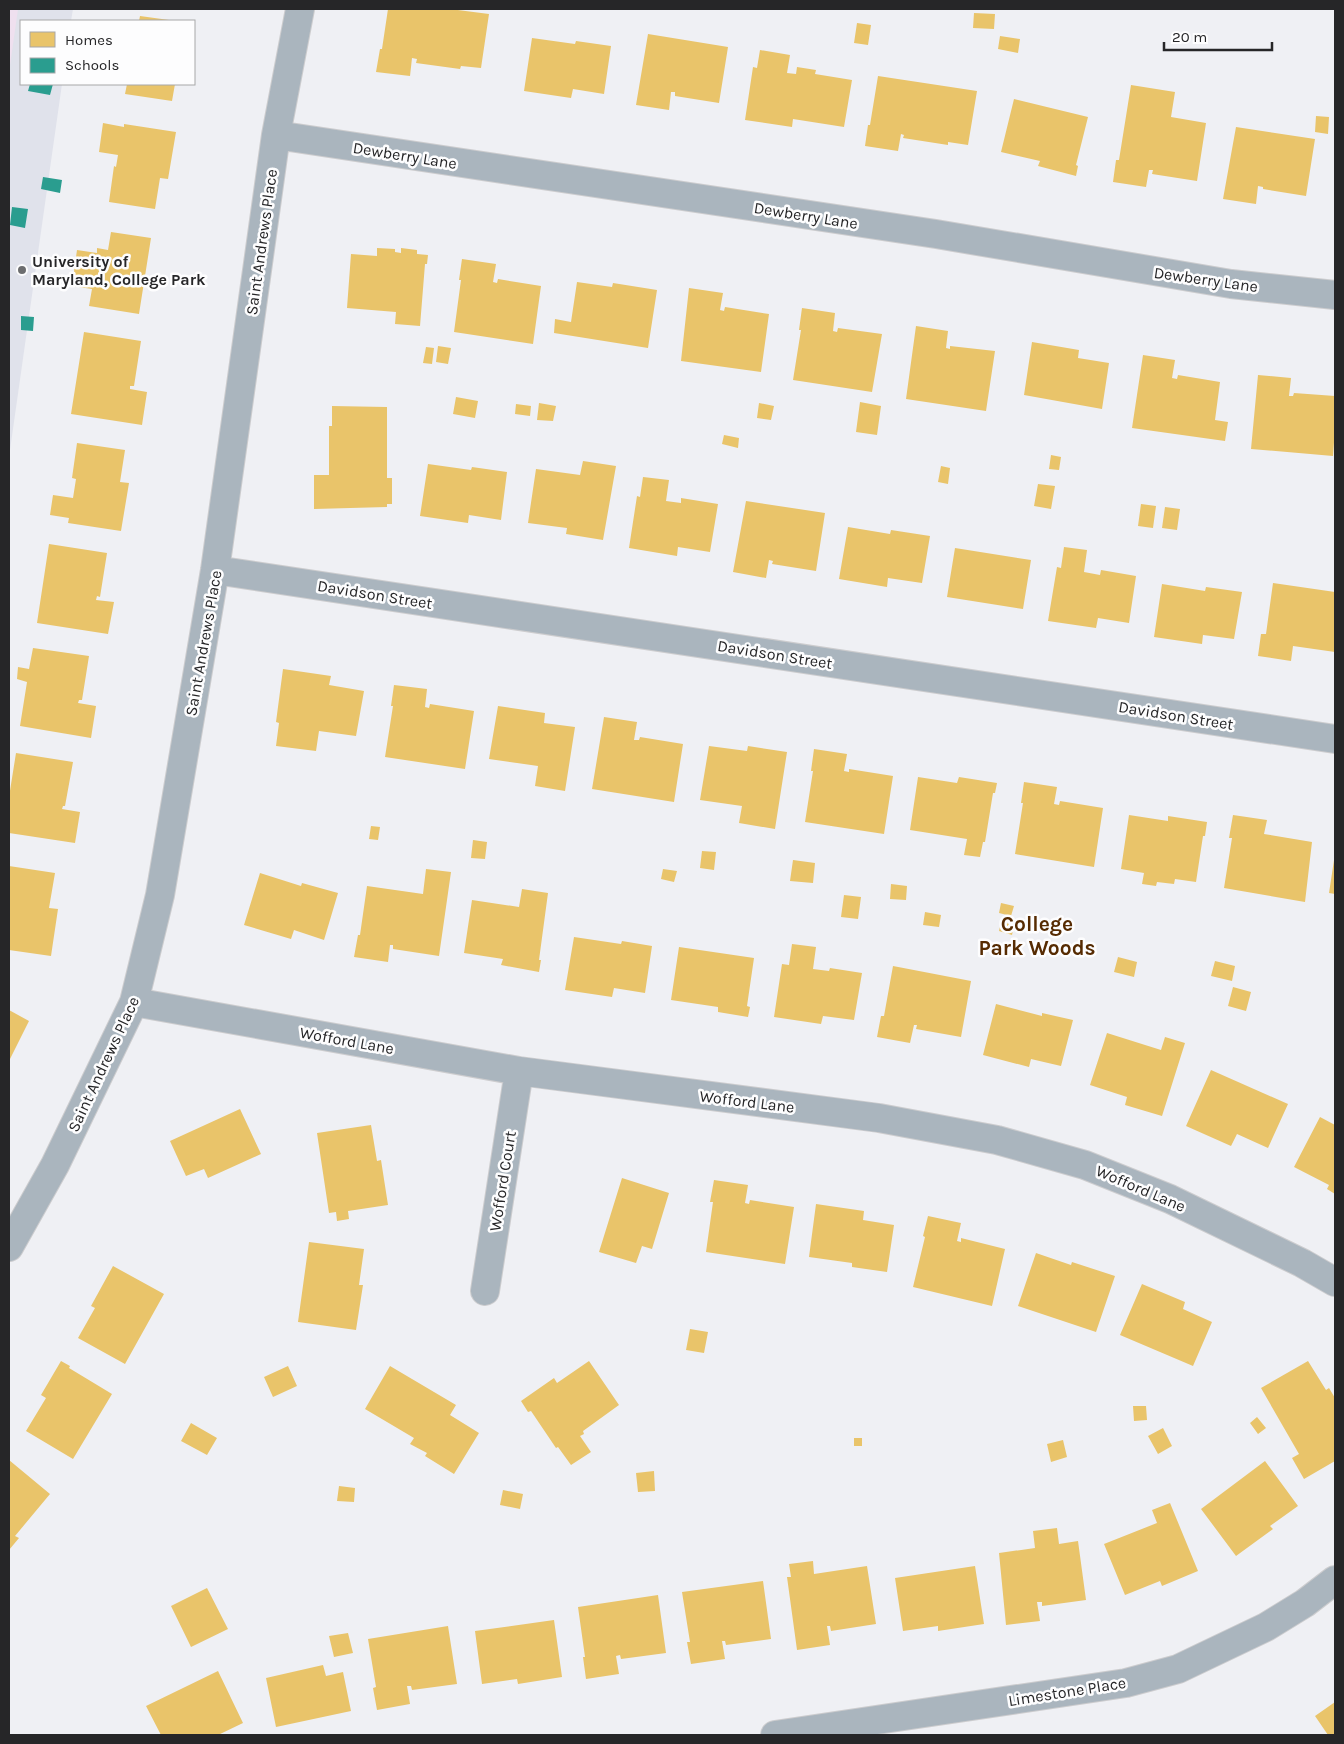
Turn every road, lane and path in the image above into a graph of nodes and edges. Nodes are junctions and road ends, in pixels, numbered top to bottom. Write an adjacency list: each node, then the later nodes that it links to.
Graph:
1 (300, 9): 2 (street, Saint Andrews Place)
2 (276, 135): 3 (street, Dewberry Lane); 4 (street, Saint Andrews Place)
3 (1335, 295)
4 (215, 570): 5 (street, Davidson Street); 6 (street, Saint Andrews Place)
5 (1335, 738)
6 (134, 1002): 7 (street, Wofford Lane); 8 (street, Saint Andrews Place)
7 (519, 1071): 9 (street, Wofford Lane); 10 (street, Wofford Court)
8 (9, 1247)
9 (1335, 1282)
10 (485, 1291)
11 (1335, 1580): 12 (street, Limestone Place)
12 (775, 1735)

